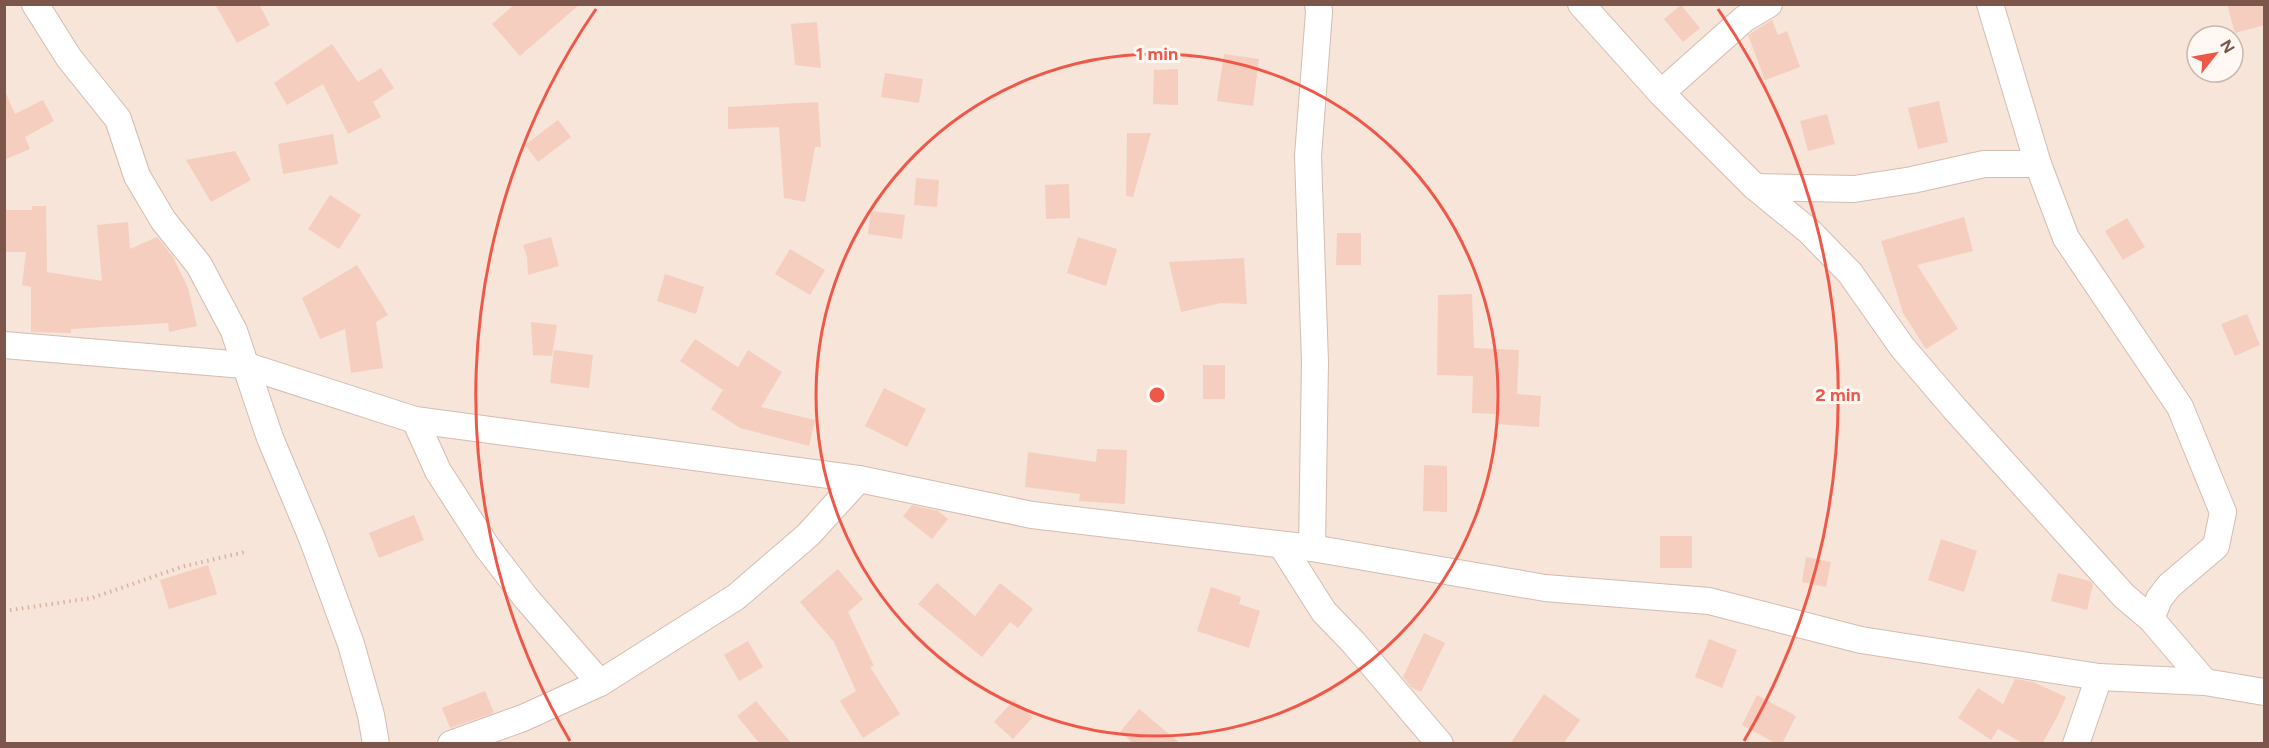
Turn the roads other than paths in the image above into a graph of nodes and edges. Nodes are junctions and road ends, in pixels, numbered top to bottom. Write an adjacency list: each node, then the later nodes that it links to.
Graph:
1 (35, 4): 10 (street)
2 (1318, 4): 14 (street)
3 (1581, 4): 6 (street)
4 (1769, 4): 6 (street)
5 (1990, 4): 7 (street)
6 (1661, 93): 8 (street)
7 (2038, 164): 8 (street); 15 (street)
8 (1755, 187): 15 (street)
9 (4, 345): 10 (street)
10 (244, 365): 11 (street); 20 (street)
11 (415, 420): 12 (street); 18 (street)
12 (859, 479): 13 (street); 18 (street)
13 (1282, 546): 14 (street); 22 (street)
14 (1312, 548): 16 (street)
15 (2151, 619): 17 (street)
16 (2099, 677): 17 (street); 23 (street)
17 (2205, 682): 19 (street)
18 (600, 683): 21 (street)
19 (2265, 692)
20 (376, 744)
21 (452, 744)
22 (1440, 744)
23 (2076, 744)

